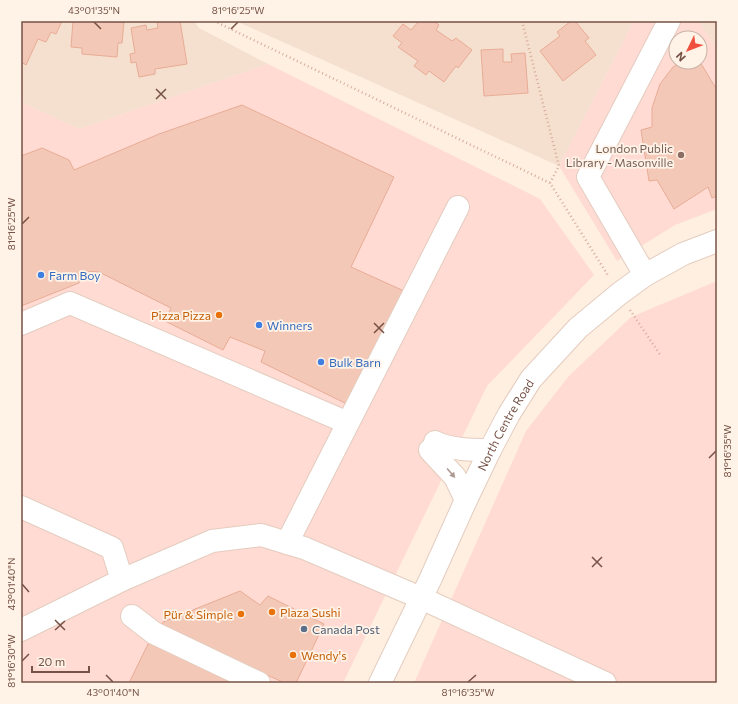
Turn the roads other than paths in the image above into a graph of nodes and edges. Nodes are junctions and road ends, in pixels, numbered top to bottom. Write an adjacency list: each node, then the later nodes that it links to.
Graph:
1 (669, 21): 4 (street)
2 (458, 207): 6 (street)
3 (717, 241): 4 (street, North Centre Road)
4 (646, 275): 7 (street, North Centre Road)
5 (21, 324): 6 (street)
6 (348, 424): 10 (street)
7 (490, 450): 8 (street, North Centre Road); 8 (street, one-way to 8)
8 (466, 500): 12 (street, North Centre Road)
9 (21, 507): 11 (street)
10 (287, 543): 11 (street); 12 (street)
11 (122, 580): 14 (street)
12 (421, 598): 16 (street, North Centre Road); 17 (street)
13 (132, 616): 15 (street)
14 (21, 630)
15 (259, 683)
16 (380, 683)
17 (605, 683)

